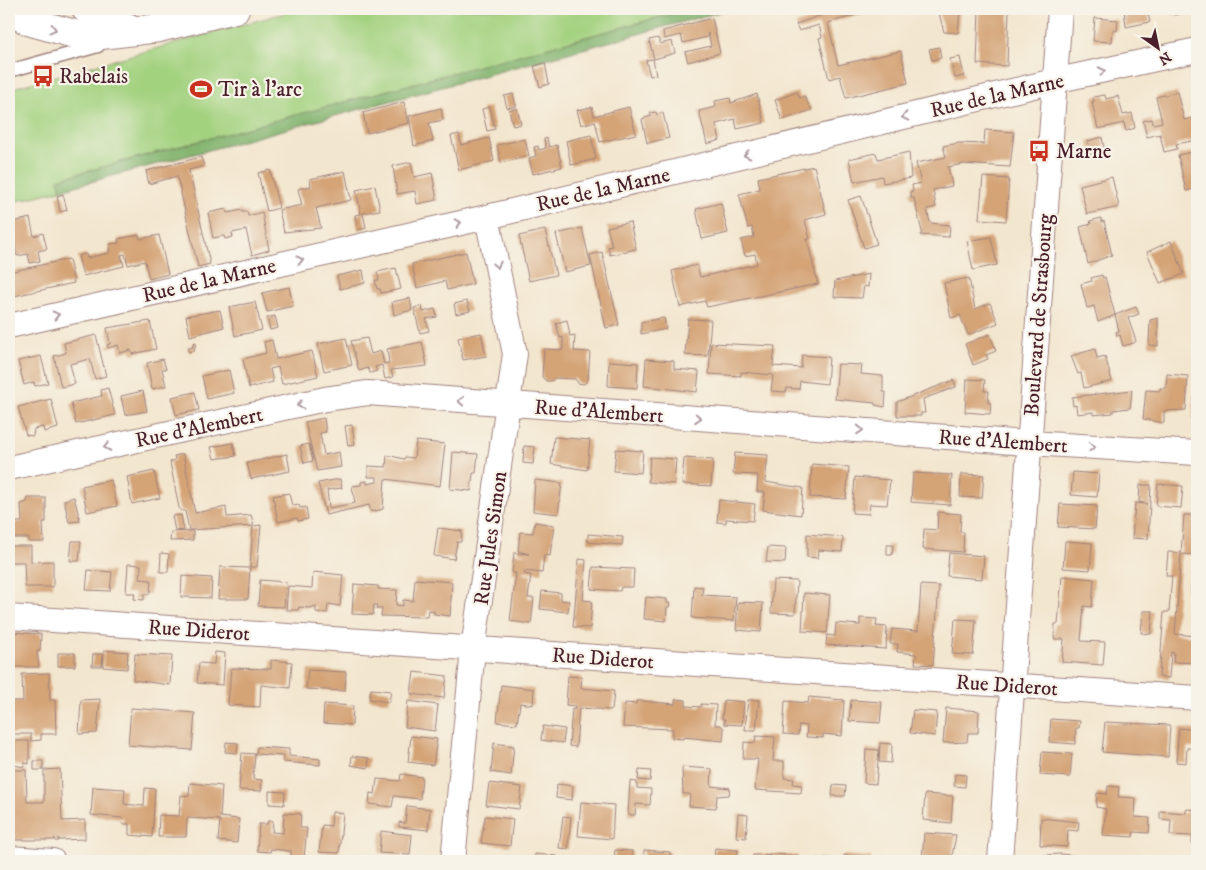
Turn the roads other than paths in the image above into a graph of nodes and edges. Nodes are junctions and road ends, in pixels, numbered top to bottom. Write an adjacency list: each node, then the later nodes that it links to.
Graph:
1 (86, 9): 5 (street)
2 (235, 9): 5 (street)
3 (1060, 9): 8 (street, Boulevard de Strasbourg)
4 (9, 10): 5 (street, one-way to 5)
5 (147, 29): 7 (lane)
6 (1197, 50): 8 (street, Rue de la Marne, one-way to 6)
7 (9, 71)
8 (1054, 81): 9 (street, Rue de la Marne, one-way to 9); 12 (street, Boulevard de Strasbourg)
9 (487, 217): 10 (street, Rue de la Marne, one-way to 9); 11 (street, Rue Jules Simon, one-way to 11)
10 (9, 326)
11 (510, 404): 12 (street, Rue d'Alembert, one-way to 12); 14 (street, Rue d'Alembert, one-way to 14); 16 (street, Rue Jules Simon)
12 (1029, 443): 13 (street, Rue d'Alembert, one-way to 13); 17 (street, Boulevard de Strasbourg)
13 (1197, 453)
14 (9, 468)
15 (9, 617): 16 (street, Rue Diderot)
16 (473, 649): 17 (street, Rue Diderot); 21 (street, Rue Jules Simon)
17 (1011, 685): 18 (street, Rue Diderot); 22 (street, Boulevard de Strasbourg)
18 (1197, 698)
19 (9, 858): 20 (street)
20 (53, 861)
21 (453, 861)
22 (1000, 861)

